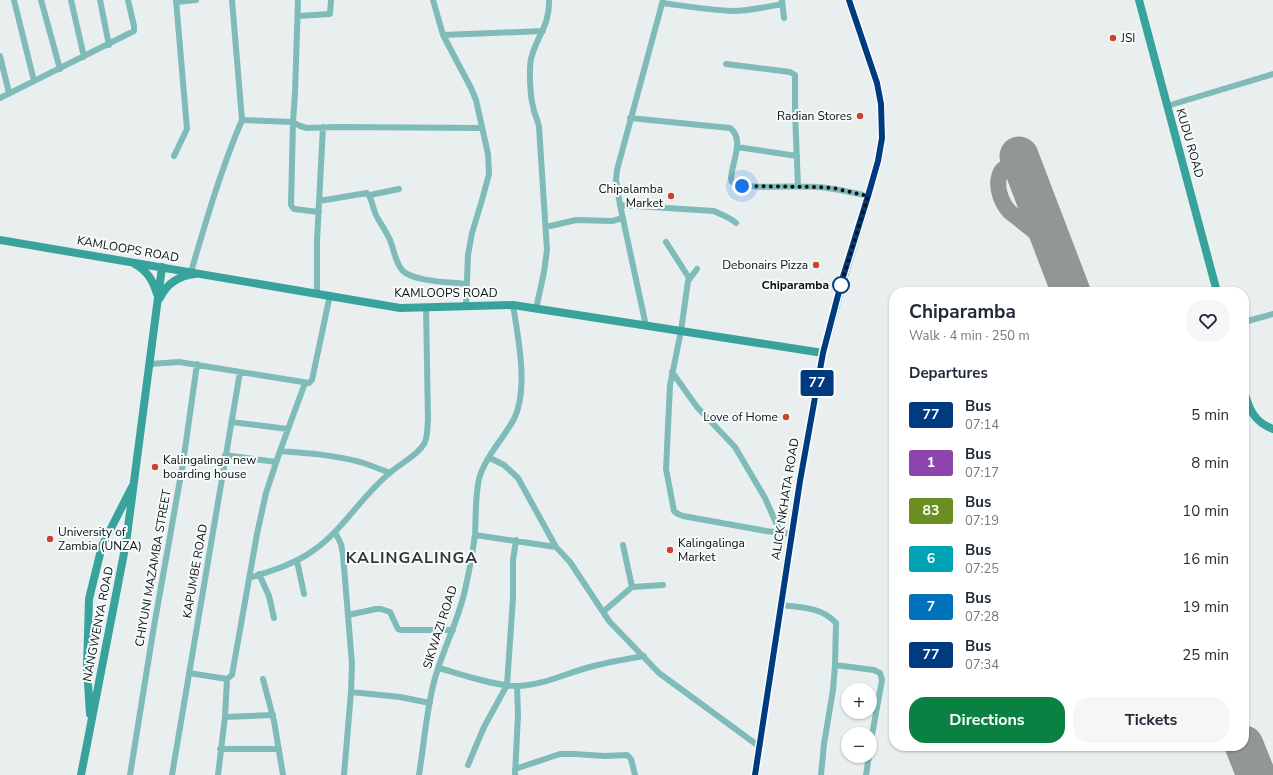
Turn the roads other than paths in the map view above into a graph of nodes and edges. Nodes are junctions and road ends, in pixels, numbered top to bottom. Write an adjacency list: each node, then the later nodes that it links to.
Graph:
1 (14, 0): 27 (street)
2 (41, 0): 25 (street)
3 (70, 0): 23 (street)
4 (100, 0): 21 (street)
5 (128, 0): 21 (street)
6 (196, 0): 13 (street)
7 (232, 0): 32 (street)
8 (298, 0): 17 (street)
9 (331, 0): 17 (street)
10 (433, 0): 20 (street)
11 (549, 0): 19 (street)
12 (849, 0): 42 (main road, ALICK NKHATA ROAD)
13 (176, 1): 37 (street)
14 (662, 1): 15 (street); 31 (street)
15 (782, 2): 18 (street)
16 (1140, 2): 30 (main road, KUDU ROAD)
17 (298, 16): 33 (street)
18 (784, 18)
19 (543, 31): 20 (street); 48 (street)
20 (443, 35): 35 (street)
21 (109, 44): 23 (street)
22 (0, 56): 28 (street)
23 (84, 57): 25 (street)
24 (726, 64): 38 (street)
25 (60, 69): 27 (street)
26 (1273, 74): 30 (street)
27 (34, 81): 28 (street)
28 (9, 93): 29 (street)
29 (0, 98)
30 (1167, 106): 58 (main road, KUDU ROAD)
31 (630, 118): 36 (street); 44 (street)
32 (242, 120): 33 (street); 54 (street)
33 (292, 122): 34 (street); 45 (street)
34 (323, 127): 35 (street); 43 (street)
35 (482, 128): 57 (street)
36 (737, 147): 38 (street); 39 (street)
37 (174, 156)
38 (797, 156): 39 (street)
39 (798, 186): 42 (street)
40 (399, 189): 41 (street)
41 (370, 195): 43 (street); 57 (street)
42 (868, 196): 70 (main road, ALICK NKHATA ROAD)
43 (319, 201): 45 (street)
44 (620, 204): 46 (street); 47 (street)
45 (318, 212): 59 (street)
46 (623, 218): 48 (street); 68 (street)
47 (736, 223)
48 (546, 227): 65 (street)
49 (0, 240): 51 (main road, KAMLOOPS ROAD)
50 (666, 242): 56 (street)
51 (134, 262): 52 (main road, KAMLOOPS ROAD); 61 (main road)
52 (162, 267): 54 (main road, KAMLOOPS ROAD); 61 (main road, NANGWENYA ROAD)
53 (697, 269): 56 (street)
54 (191, 272): 55 (main road, KAMLOOPS ROAD)
55 (205, 275): 59 (main road, KAMLOOPS ROAD); 61 (main road)
56 (689, 278): 69 (street)
57 (466, 284): 63 (street)
58 (1216, 287)
59 (317, 293): 60 (main road, KAMLOOPS ROAD)
60 (330, 295): 64 (main road, KAMLOOPS ROAD); 75 (street)
61 (158, 304): 71 (main road, NANGWENYA ROAD)
62 (513, 305): 63 (main road, KAMLOOPS ROAD); 65 (main road, KAMLOOPS ROAD); 82 (street, SIKWAZI ROAD)
63 (466, 306): 64 (main road, KAMLOOPS ROAD)
64 (426, 307): 84 (street)
65 (536, 309): 68 (main road, KAMLOOPS ROAD)
66 (1273, 314): 67 (street)
67 (1249, 321)
68 (646, 326): 69 (main road, KAMLOOPS ROAD)
69 (681, 331): 70 (main road, KAMLOOPS ROAD); 74 (street)
70 (823, 353): 88 (main road, ALICK NKHATA ROAD)
71 (150, 364): 72 (street); 85 (main road, NANGWENYA ROAD)
72 (197, 364): 73 (street); 125 (street, CHIYUNI MAZAMBA STREET)
73 (240, 372): 75 (street); 77 (street, KAPUMBE ROAD)
74 (672, 372): 87 (street); 87 (street)
75 (305, 383): 78 (street)
76 (1249, 408): 79 (main road)
77 (231, 422): 78 (street); 81 (street, KAPUMBE ROAD)
78 (288, 429): 80 (street)
79 (1273, 429)
80 (280, 451): 83 (street); 84 (street)
81 (225, 455): 83 (street); 107 (street, KAPUMBE ROAD)
82 (490, 458): 89 (street, SIKWAZI ROAD); 92 (street)
83 (276, 462): 95 (street)
84 (390, 473): 86 (street)
85 (135, 481): 116 (main road, NANGWENYA ROAD); 116 (main road, NANGWENYA ROAD)
86 (335, 532): 93 (street); 101 (street)
87 (781, 534): 88 (street)
88 (791, 534): 99 (main road, ALICK NKHATA ROAD)
89 (475, 535): 90 (street); 103 (street, SIKWAZI ROAD)
90 (516, 540): 92 (street); 110 (street)
91 (623, 545): 97 (street)
92 (556, 546): 100 (street)
93 (297, 561): 94 (street); 98 (street)
94 (259, 574): 95 (street); 102 (street)
95 (249, 578): 108 (street)
96 (663, 585): 97 (street)
97 (632, 587): 100 (street)
98 (304, 594)
99 (780, 605): 105 (street); 118 (main road, ALICK NKHATA ROAD)
100 (602, 612): 104 (street)
101 (348, 615): 103 (street); 112 (street)
102 (274, 618)
103 (453, 630): 106 (street, SIKWAZI ROAD)
104 (644, 656): 111 (street); 118 (street)
105 (835, 665): 117 (street); 133 (street)
106 (439, 668): 110 (street); 113 (street, SIKWAZI ROAD)
107 (189, 673): 108 (street); 126 (street, KAPUMBE ROAD)
108 (227, 679): 115 (street)
109 (263, 679): 114 (street)
110 (507, 685): 111 (street); 122 (street)
111 (517, 686): 123 (street)
112 (351, 692): 113 (street); 129 (street)
113 (430, 703): 130 (street, SIKWAZI ROAD)
114 (273, 715): 115 (street); 120 (street)
115 (225, 717): 119 (street)
116 (91, 725): 124 (main road, NANGWENYA ROAD)
117 (873, 727)
118 (760, 747): 132 (main road, ALICK NKHATA ROAD)
119 (220, 749): 120 (street); 127 (street)
120 (279, 749): 128 (street)
121 (867, 763): 134 (street)
122 (468, 765)
123 (515, 772): 131 (street)
124 (81, 775)
125 (130, 775)
126 (172, 775)
127 (218, 775)
128 (283, 775)
129 (344, 775)
130 (419, 775)
131 (635, 775)
132 (755, 775)
133 (821, 775)
134 (866, 775)

